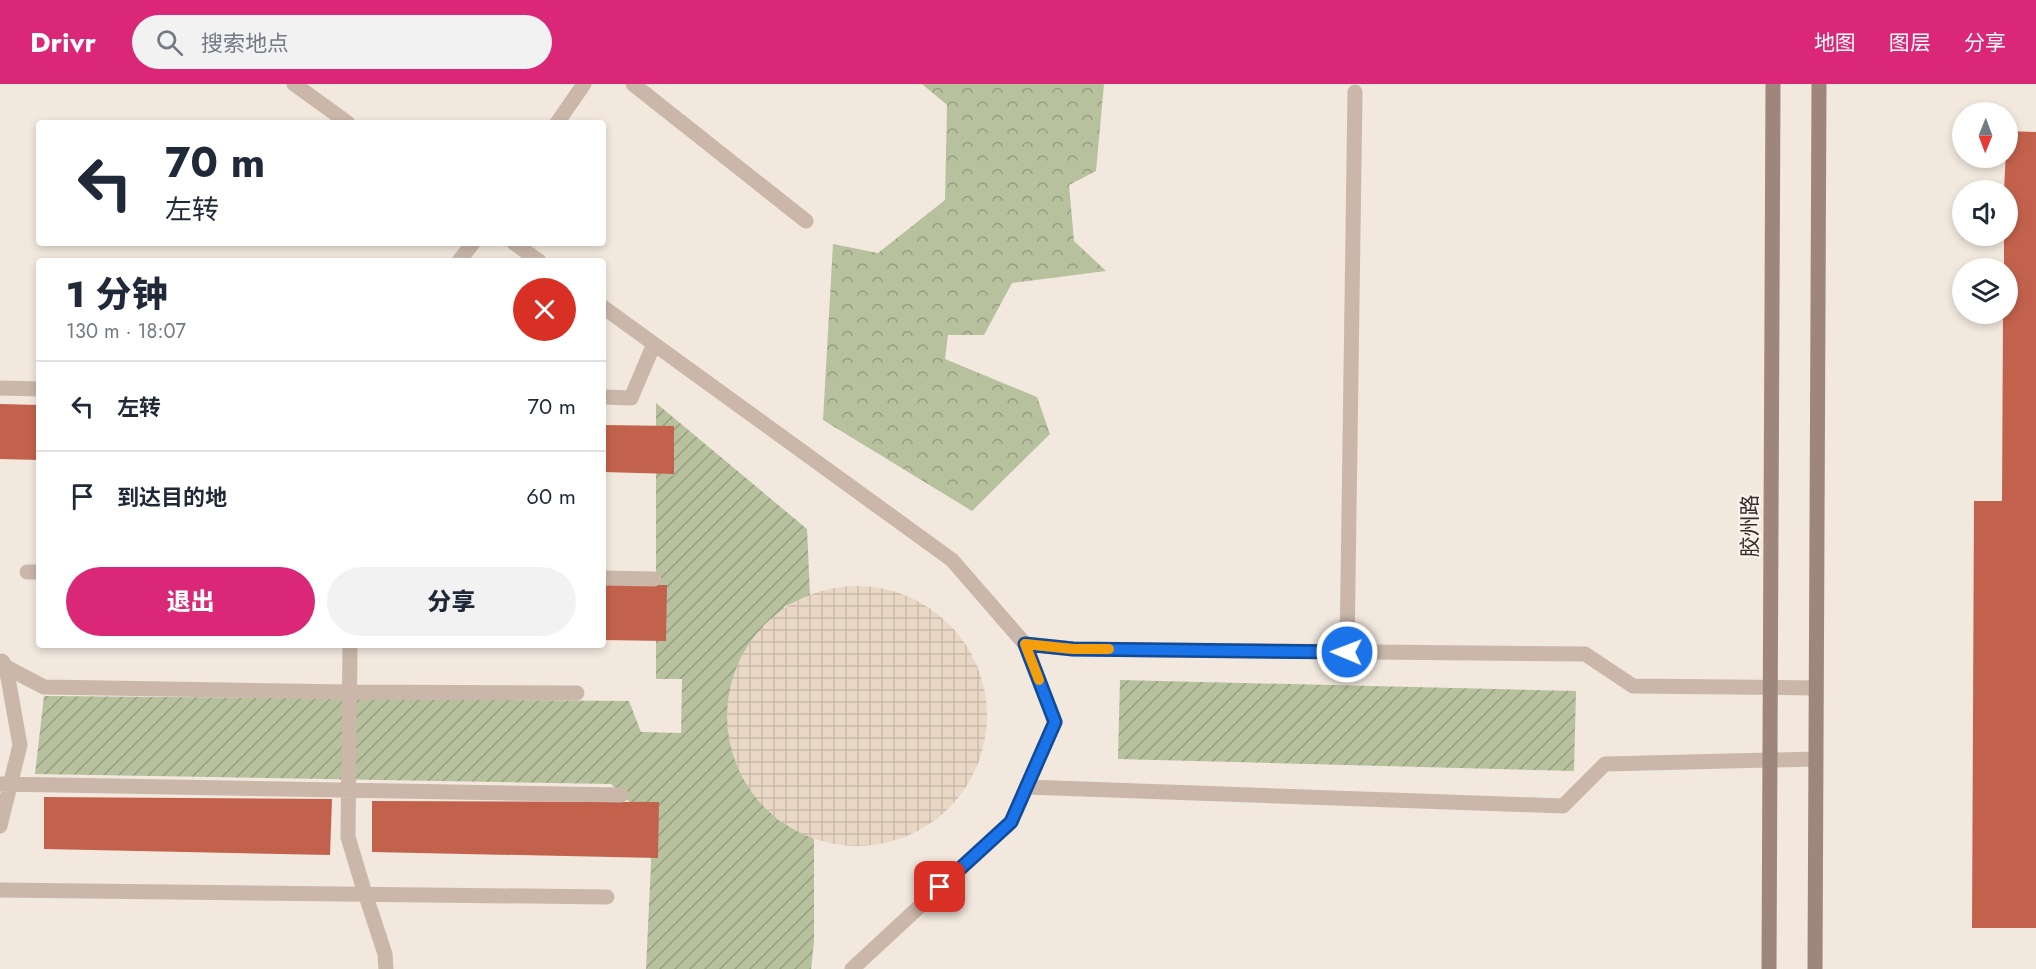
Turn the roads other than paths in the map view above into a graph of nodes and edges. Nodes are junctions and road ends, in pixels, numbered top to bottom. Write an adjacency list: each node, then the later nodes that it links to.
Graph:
1 (294, 84): 7 (lane)
2 (585, 84): 8 (lane)
3 (633, 84): 9 (lane)
4 (1773, 84): 23 (main road, 胶州路)
5 (1819, 84): 24 (main road)
6 (1355, 92): 21 (lane)
7 (344, 120)
8 (559, 120)
9 (806, 221)
10 (518, 246): 11 (lane)
11 (535, 258)
12 (606, 309): 13 (lane)
13 (654, 344): 16 (lane); 19 (lane)
14 (0, 388): 15 (lane)
15 (36, 389)
16 (606, 397)
17 (606, 578): 18 (lane)
18 (654, 579)
19 (1025, 644): 21 (lane); 30 (lane)
20 (350, 648): 25 (lane)
21 (1347, 652): 23 (lane)
22 (3, 663): 25 (lane); 29 (lane)
23 (1770, 687): 24 (lane); 28 (main road, 胶州路)
24 (1816, 688): 27 (main road)
25 (349, 692): 26 (lane); 31 (lane)
26 (577, 693)
27 (1816, 759): 28 (lane); 40 (main road)
28 (1770, 760): 30 (lane); 39 (main road, 胶州路)
29 (5, 784): 31 (lane); 33 (lane)
30 (1026, 787): 38 (lane)
31 (349, 792): 32 (lane); 35 (lane)
32 (621, 795)
33 (0, 826)
34 (0, 890): 35 (lane)
35 (365, 895): 36 (lane); 37 (lane)
36 (607, 897)
37 (386, 969)
38 (852, 969)
39 (1768, 969)
40 (1815, 969)

